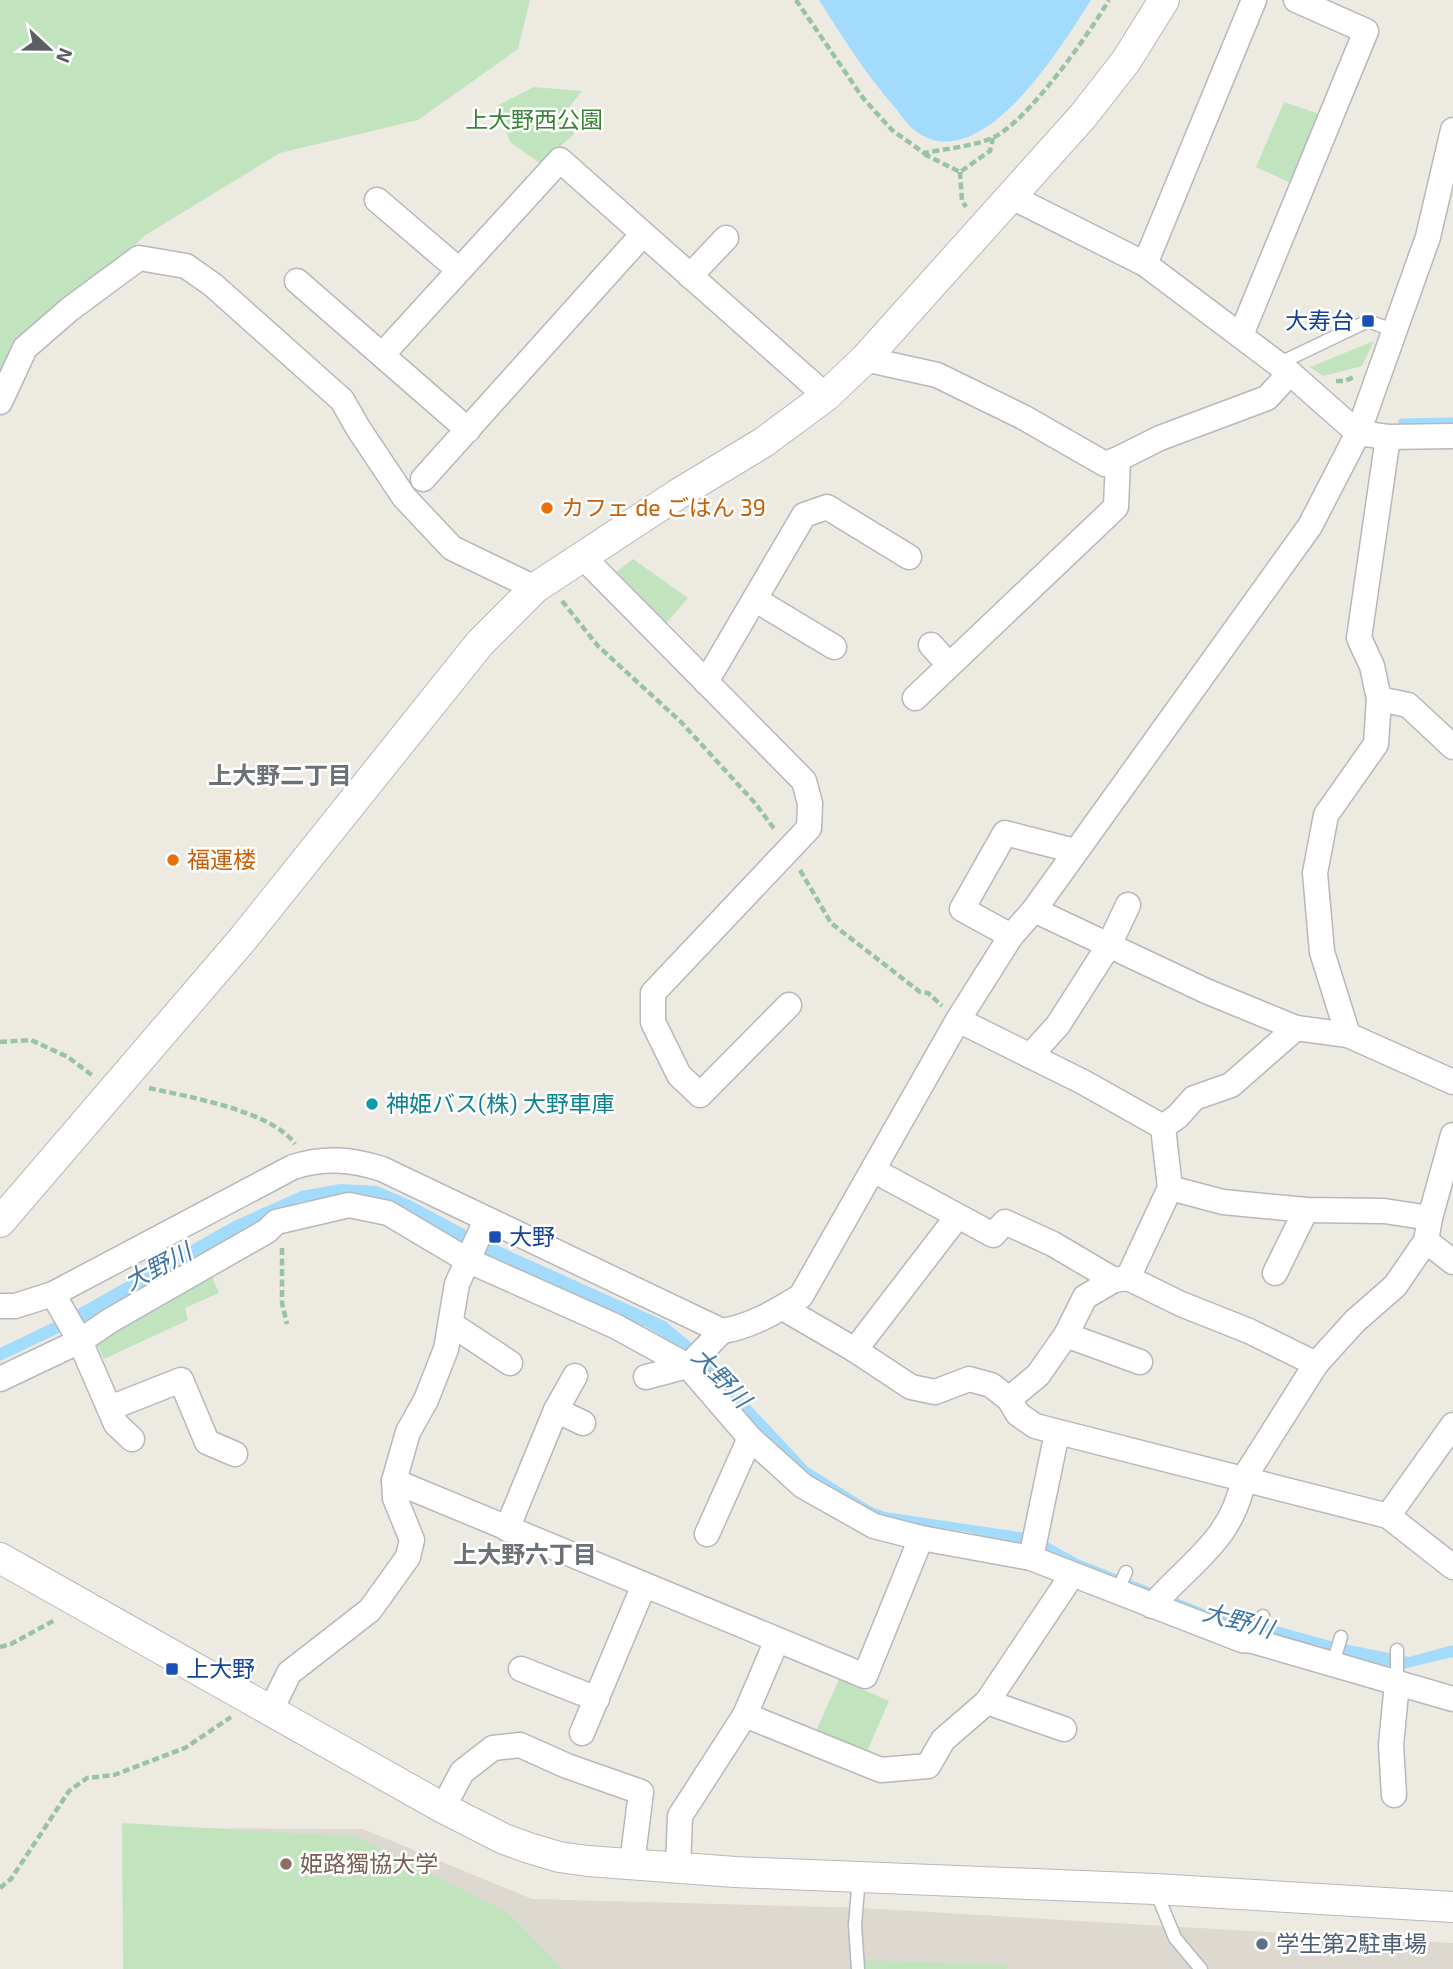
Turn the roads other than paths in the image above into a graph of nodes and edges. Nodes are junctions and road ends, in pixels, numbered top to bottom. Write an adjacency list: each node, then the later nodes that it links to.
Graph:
1 (1164, 0): 5 (street)
2 (1255, 0): 9 (street)
3 (1296, 0): 14 (street)
4 (1453, 130): 13 (street)
5 (1012, 197): 9 (street); 16 (street)
6 (377, 200): 10 (street)
7 (643, 234): 10 (street); 11 (street); 20 (street)
8 (726, 238): 11 (street)
9 (1145, 264): 14 (street)
10 (459, 270): 15 (street)
11 (690, 276): 18 (street)
12 (297, 281): 15 (street)
13 (1395, 331): 17 (lane); 21 (street)
14 (1241, 335): 17 (street)
15 (382, 355): 20 (street)
16 (866, 359): 18 (street); 24 (street)
17 (1284, 369): 21 (street); 24 (street)
18 (826, 396): 26 (street)
19 (0, 402): 28 (street)
20 (468, 430): 25 (street)
21 (1358, 433): 23 (street); 37 (street)
22 (1453, 436): 23 (street)
23 (1388, 437): 35 (street)
24 (1118, 459): 32 (street)
25 (423, 479)
26 (582, 556): 28 (street); 33 (street)
27 (909, 557): 29 (street)
28 (540, 584): 55 (street)
29 (755, 600): 31 (street); 33 (street)
30 (931, 645): 32 (street)
31 (834, 647)
32 (949, 665): 34 (street)
33 (706, 682): 42 (street)
34 (915, 698)
35 (1379, 698): 36 (street); 45 (street)
36 (1453, 747)
37 (1076, 851): 39 (street); 40 (street)
38 (1128, 905): 41 (street)
39 (1034, 910): 40 (street); 41 (street)
40 (1011, 936): 43 (street)
41 (1109, 945): 44 (street); 46 (street)
42 (789, 1005)
43 (958, 1020): 46 (street); 50 (street)
44 (1296, 1028): 45 (street); 48 (street)
45 (1348, 1035): 47 (street)
46 (1030, 1056): 48 (street)
47 (1453, 1082)
48 (1163, 1127): 51 (street)
49 (1453, 1135): 56 (street)
50 (873, 1170): 53 (street); 63 (street)
51 (1170, 1188): 52 (street); 60 (street)
52 (1306, 1210): 56 (street); 59 (street)
53 (957, 1217): 60 (street); 68 (street)
54 (486, 1220): 57 (street); 61 (street); 66 (street)
55 (0, 1222)
56 (1428, 1229): 58 (street); 71 (street)
57 (467, 1260): 64 (street); 67 (street); 72 (street)
58 (1453, 1262)
59 (1275, 1273)
60 (1121, 1279): 65 (street); 71 (street)
61 (53, 1294): 62 (street); 67 (street)
62 (0, 1306)
63 (783, 1308): 66 (street); 68 (street)
64 (451, 1324): 70 (street); 87 (street)
65 (1066, 1335): 69 (street); 76 (street)
66 (715, 1337): 72 (street)
67 (80, 1341): 75 (street); 77 (street)
68 (855, 1350): 76 (street)
69 (1140, 1362)
70 (510, 1363)
71 (1316, 1364): 86 (street)
72 (688, 1366): 74 (street); 82 (street)
73 (575, 1376): 78 (street)
74 (646, 1377)
75 (0, 1379)
76 (1009, 1399): 81 (street)
77 (110, 1408): 83 (street); 84 (street)
78 (556, 1410): 79 (street); 89 (street)
79 (583, 1423)
80 (1453, 1425): 85 (street)
81 (1057, 1433): 86 (street); 93 (street)
82 (750, 1438): 90 (street); 91 (street)
83 (132, 1439)
84 (235, 1454)
85 (1444, 1456): 88 (street)
86 (1244, 1478): 88 (street); 97 (street)
87 (394, 1481): 89 (street); 109 (street)
88 (1388, 1516): 94 (street)
89 (507, 1529): 96 (street)
90 (707, 1534)
91 (921, 1538): 93 (street); 100 (street)
92 (0, 1558): 109 (street)
93 (1031, 1558): 95 (street)
94 (1453, 1567)
95 (1072, 1575): 97 (street); 108 (street)
96 (644, 1585): 100 (street); 106 (street)
97 (1152, 1606): 101 (street)
98 (1263, 1616): 101 (lane)
99 (1341, 1637): 103 (lane)
100 (777, 1640): 110 (street)
101 (1254, 1641): 103 (street)
102 (1397, 1650): 105 (lane)
103 (1333, 1663): 105 (street)
104 (521, 1669): 106 (street)
105 (1396, 1683): 107 (street); 113 (street)
106 (597, 1699): 112 (street)
107 (1453, 1699)
108 (987, 1702): 110 (street); 111 (street)
109 (261, 1706): 114 (street)
110 (745, 1715): 116 (street)
111 (1064, 1729)
112 (582, 1733)
113 (1394, 1795)
114 (443, 1808): 115 (street); 115 (street)
115 (632, 1864): 116 (street)
116 (678, 1868): 117 (street)
117 (859, 1877): 118 (street); 120 (lane)
118 (1155, 1889): 119 (street); 121 (lane)
119 (1453, 1907)
120 (858, 1969)
121 (1201, 1969)

